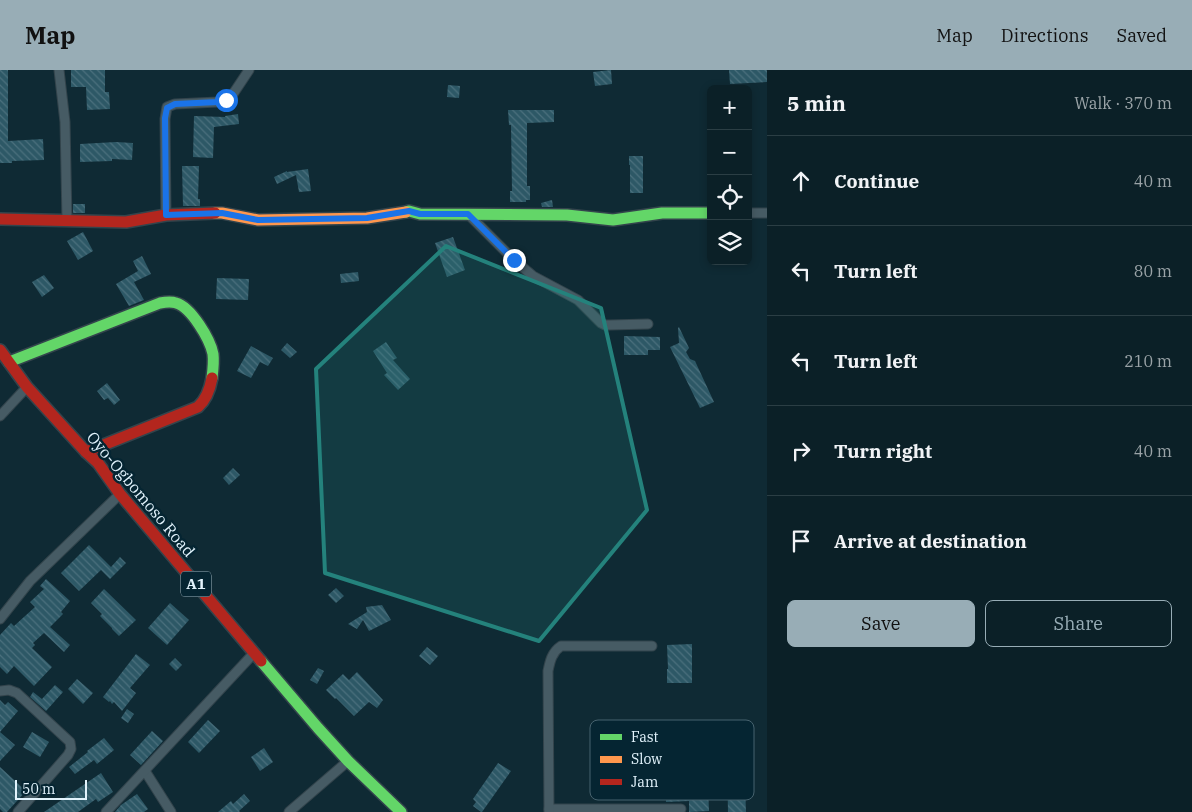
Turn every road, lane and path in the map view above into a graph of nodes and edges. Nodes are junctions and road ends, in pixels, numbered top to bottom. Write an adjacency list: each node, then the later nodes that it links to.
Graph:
1 (59, 70): 9 (street)
2 (249, 70): 7 (street)
3 (707, 213): 6 (main road)
4 (752, 213): 5 (street)
5 (767, 213)
6 (468, 214): 7 (main road); 10 (street)
7 (166, 215): 9 (main road)
8 (0, 219): 9 (main road)
9 (67, 221)
10 (648, 324)
11 (0, 350): 12 (main road, Oyo-Ogbomoso Road / A1)
12 (9, 362): 13 (main road, Oyo-Ogbomoso Road / A1); 15 (main road)
13 (27, 387): 14 (street); 15 (main road, Oyo-Ogbomoso Road / A1)
14 (0, 416)
15 (86, 452): 16 (main road, Oyo-Ogbomoso Road / A1)
16 (120, 494): 17 (street); 19 (main road, Oyo-Ogbomoso Road / A1)
17 (0, 619)
18 (652, 646): 24 (street)
19 (254, 653): 21 (main road, Oyo-Ogbomoso Road / A1); 22 (street)
20 (0, 691): 25 (street)
21 (348, 761): 28 (street); 29 (main road, Oyo-Ogbomoso Road / A1)
22 (145, 771): 26 (street); 27 (street)
23 (681, 809): 24 (street)
24 (549, 810)
25 (18, 812)
26 (106, 812)
27 (171, 812)
28 (289, 812)
29 (401, 812)

